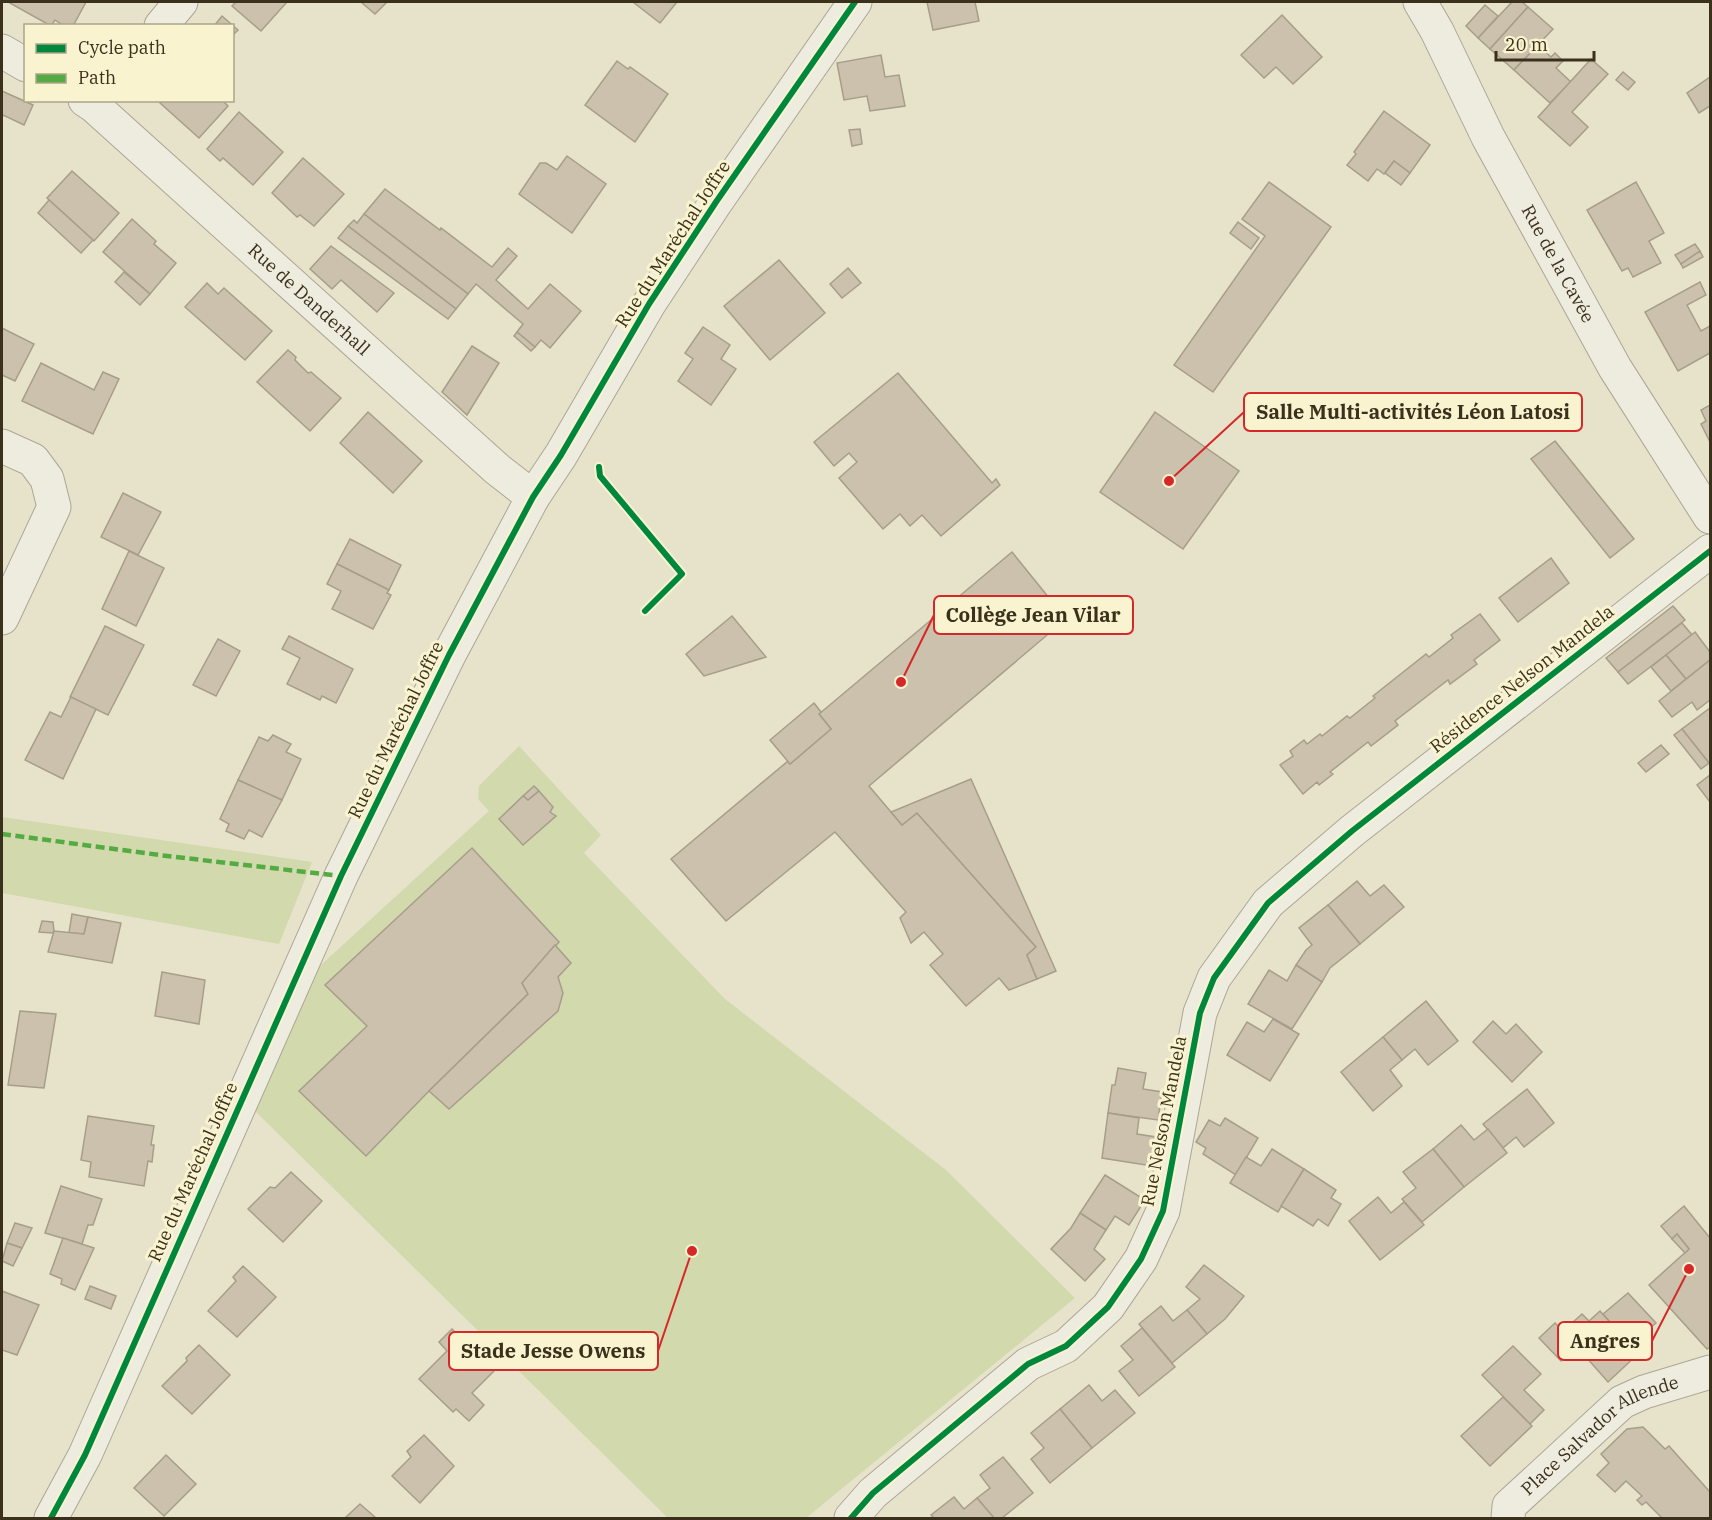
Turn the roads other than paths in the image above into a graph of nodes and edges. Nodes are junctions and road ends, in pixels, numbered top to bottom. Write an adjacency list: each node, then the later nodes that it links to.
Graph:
1 (181, 2): 4 (street)
2 (855, 2): 9 (street, Rue du Maréchal Joffre)
3 (1420, 2): 10 (street, Rue de la Cavée)
4 (163, 24)
5 (2, 51): 6 (street)
6 (24, 64)
7 (93, 102): 9 (street, Rue de Danderhall)
8 (2, 446): 12 (street)
9 (533, 497): 15 (street, Rue du Maréchal Joffre)
10 (1710, 517)
11 (1710, 551): 13 (street, Résidence Nelson Mandela)
12 (2, 618)
13 (1352, 831): 16 (street, Rue Nelson Mandela)
14 (1710, 1372): 17 (street, Place Salvador Allende)
15 (51, 1518)
16 (851, 1518)
17 (1508, 1518)

